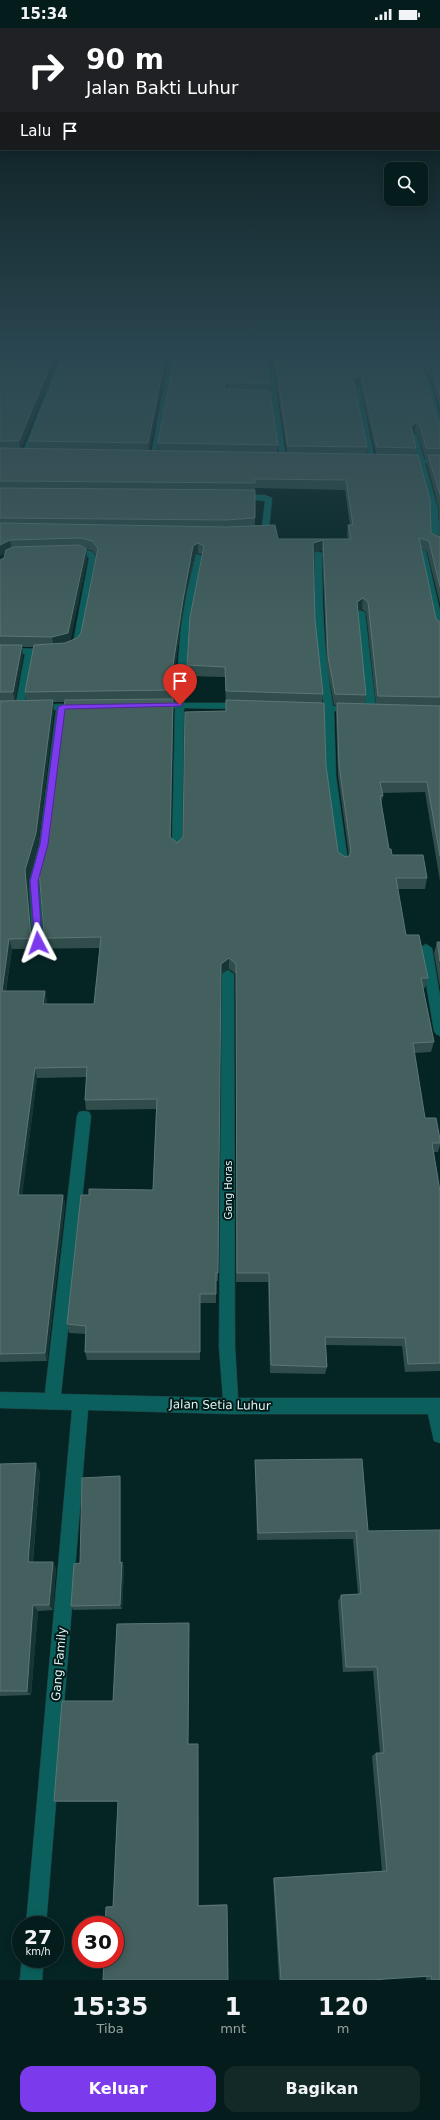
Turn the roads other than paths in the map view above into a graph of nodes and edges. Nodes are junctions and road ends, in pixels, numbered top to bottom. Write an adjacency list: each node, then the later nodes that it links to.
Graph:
1 (25, 445): 6 (street)
2 (155, 445): 8 (street)
3 (280, 445): 11 (street)
4 (369, 445): 13 (street)
5 (417, 445): 15 (street)
6 (32, 454)
7 (146, 456): 8 (street)
8 (153, 456): 9 (street)
9 (161, 456)
10 (275, 458): 11 (street)
11 (282, 459): 12 (street)
12 (290, 459)
13 (372, 460)
14 (393, 461): 15 (street)
15 (421, 461): 16 (street); 19 (street)
16 (440, 461)
17 (234, 496): 18 (street)
18 (248, 532)
19 (435, 543)
20 (422, 551): 25 (street)
21 (58, 552): 27 (street)
22 (318, 553): 34 (street)
23 (199, 556): 28 (street)
24 (361, 612): 34 (street)
25 (440, 628)
26 (0, 651): 27 (street)
27 (30, 652): 30 (street)
28 (180, 705): 29 (street); 32 (street); 35 (street)
29 (148, 706)
30 (62, 707): 31 (street); 37 (street)
31 (85, 707)
32 (251, 707)
33 (298, 708): 34 (street)
34 (329, 709): 36 (street)
35 (177, 848)
36 (343, 862)
37 (38, 943)
38 (426, 948): 40 (street)
39 (228, 974): 45 (street, Gang Horas)
40 (440, 1031)
41 (84, 1116): 43 (street)
42 (0, 1400): 43 (street, Jalan Setia Luhur)
43 (52, 1401): 44 (street, Jalan Setia Luhur)
44 (81, 1403): 45 (street, Jalan Setia Luhur); 48 (street, Gang Family)
45 (231, 1406): 46 (street, Jalan Setia Luhur)
46 (438, 1406): 47 (street)
47 (440, 1435)
48 (37, 1916)
49 (32, 1968): 50 (street)
50 (31, 1980)

